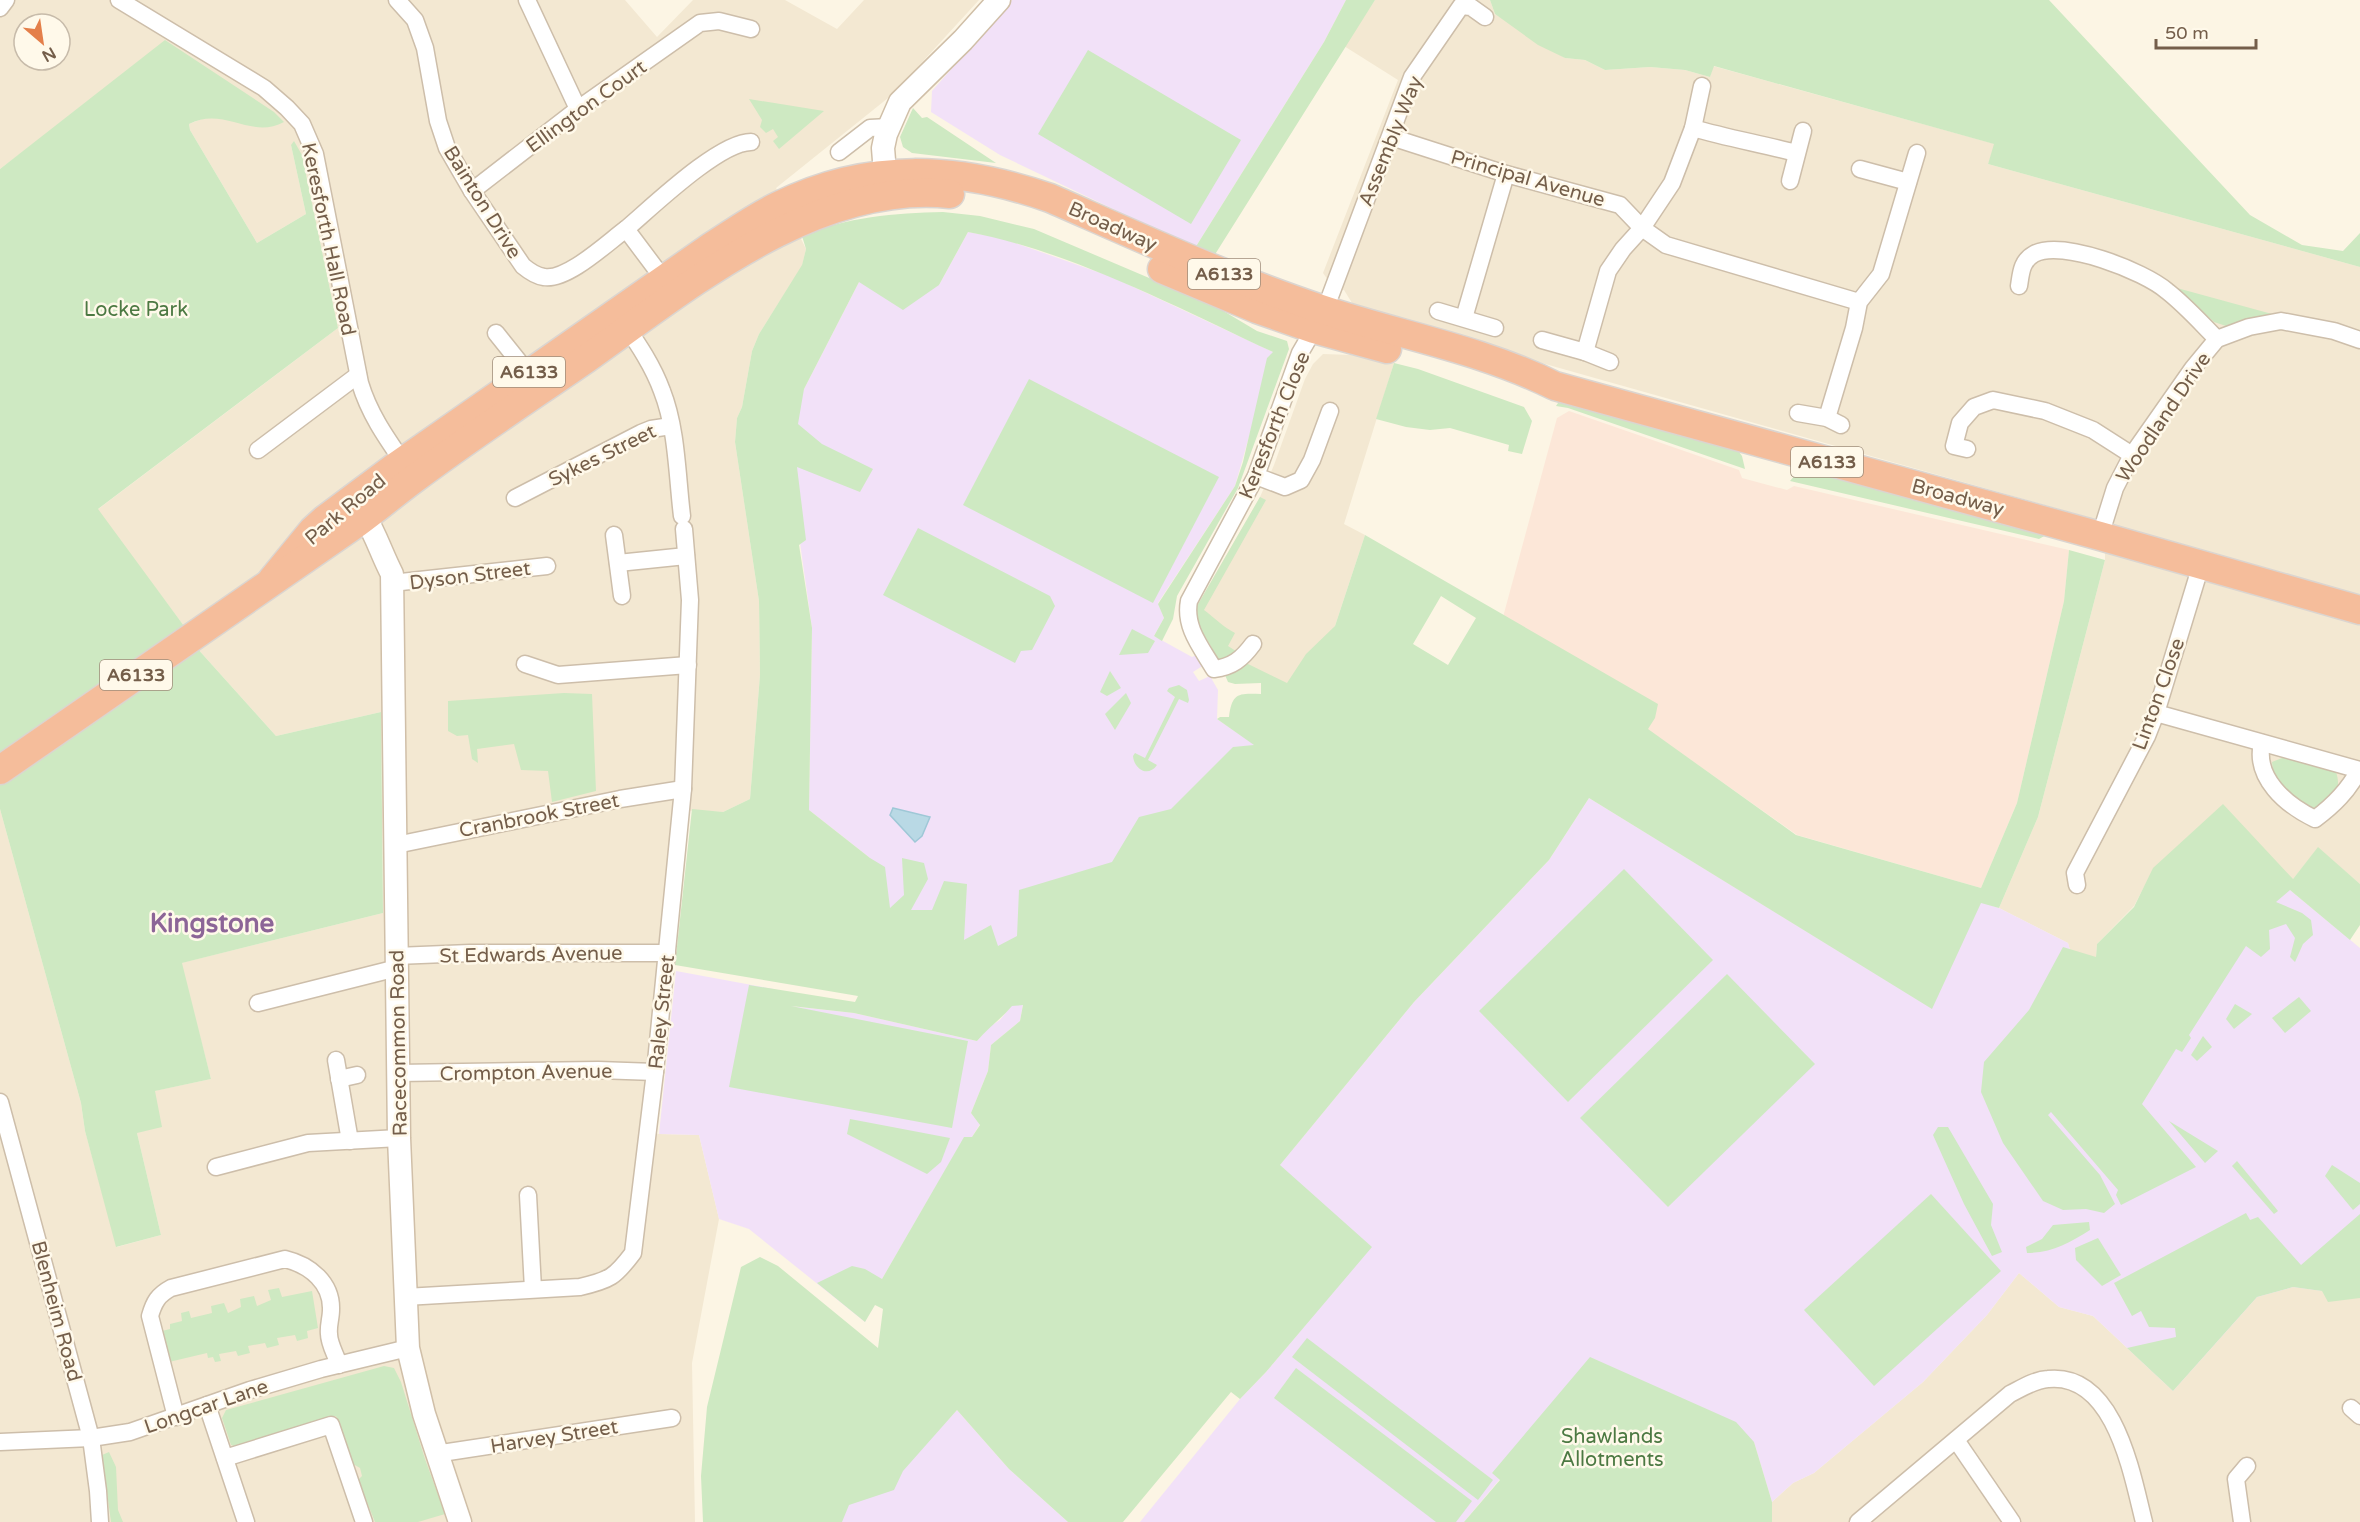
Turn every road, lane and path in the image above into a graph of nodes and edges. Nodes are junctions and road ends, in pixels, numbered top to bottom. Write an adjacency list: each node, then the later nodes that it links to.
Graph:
1 (6, 0): 6 (street)
2 (119, 0): 42 (street, Keresforth Hall Road)
3 (397, 0): 24 (street, Bainton Drive)
4 (527, 0): 10 (street)
5 (999, 0): 11 (street)
6 (0, 8)
7 (1485, 17): 14 (street, Assembly Way)
8 (754, 30): 10 (street, Ellington Court)
9 (1702, 86): 12 (street)
10 (578, 109): 24 (street, Ellington Court)
11 (889, 127): 16 (street); 23 (street)
12 (1693, 128): 17 (street); 25 (street)
13 (1803, 131): 17 (street)
14 (1391, 137): 20 (street, Principal Avenue); 32 (street, Assembly Way)
15 (751, 142): 26 (street, Bainton Drive)
16 (839, 152)
17 (1796, 153): 21 (street)
18 (1917, 153): 22 (street)
19 (1860, 169): 22 (street)
20 (1506, 174): 25 (street, Principal Avenue); 31 (street)
21 (1790, 181)
22 (1908, 182): 29 (street)
23 (891, 184): 28 (highway, A6133); 32 (highway, Broadway / A6133)
24 (472, 191): 26 (street, Bainton Drive)
25 (1642, 228): 29 (street, Principal Avenue); 39 (street)
26 (626, 229): 28 (street)
27 (2019, 286): 36 (street)
28 (670, 287): 33 (highway, A6133)
29 (1859, 302): 44 (street)
30 (1438, 311): 31 (street)
31 (1464, 318): 34 (street)
32 (1319, 320): 50 (street, Keresforth Close); 54 (highway, Broadway / A6133)
33 (622, 321): 41 (highway, A6133); 45 (street, Raley Street); 49 (highway, A6133)
34 (1495, 328)
35 (496, 333): 41 (street)
36 (2217, 339): 38 (street, Woodland Drive); 48 (street, Woodland Drive)
37 (1542, 340): 39 (street)
38 (2360, 340)
39 (1585, 352): 40 (street)
40 (1610, 362)
41 (528, 373): 49 (highway, A6133)
42 (358, 375): 47 (street); 49 (street, Keresforth Hall Road)
43 (1330, 411): 50 (street)
44 (1798, 413)
45 (671, 426): 51 (street, Sykes Street); 55 (street, Raley Street)
46 (1967, 449): 48 (street)
47 (258, 450)
48 (2132, 455): 54 (street, Woodland Drive)
49 (404, 473): 52 (highway, Park Road / A6133)
50 (1256, 476): 62 (street, Keresforth Close)
51 (515, 498)
52 (355, 511): 59 (street, Racecommon Road); 67 (highway, Park Road / A6133)
53 (614, 535): 56 (street)
54 (2100, 536): 57 (highway, Broadway / A6133)
55 (686, 556): 56 (street); 64 (street, Raley Street)
56 (618, 563): 60 (street)
57 (2201, 565): 61 (highway, Broadway / A6133); 65 (street, Linton Close)
58 (547, 566): 59 (street, Dyson Street)
59 (392, 584): 70 (street, Racecommon Road)
60 (622, 596)
61 (2360, 610)
62 (1253, 644)
63 (525, 664): 64 (street)
64 (688, 664): 69 (street, Raley Street)
65 (2156, 712): 66 (street); 71 (street, Linton Close)
66 (2262, 742): 68 (street); 68 (street)
67 (0, 770)
68 (2360, 770)
69 (683, 789): 70 (street, Cranbrook Street); 72 (street, Raley Street)
70 (396, 845): 73 (street, Racecommon Road)
71 (2077, 885)
72 (667, 953): 73 (street, St Edwards Avenue); 76 (street, Raley Street)
73 (397, 962): 74 (street, St Edwards Avenue); 77 (street, Racecommon Road)
74 (258, 1003)
75 (336, 1060): 79 (street)
76 (655, 1072): 77 (street, Crompton Avenue); 85 (street, Raley Street)
77 (398, 1073): 81 (street, Racecommon Road)
78 (357, 1075): 79 (street)
79 (339, 1079): 82 (street)
80 (0, 1102): 92 (street, Blenheim Road)
81 (399, 1138): 82 (street); 86 (street, Racecommon Road)
82 (350, 1141): 83 (street)
83 (216, 1167)
84 (528, 1195): 85 (street)
85 (533, 1289): 86 (street, Raley Street)
86 (405, 1297): 87 (street, Racecommon Road)
87 (408, 1348): 88 (street, Longcar Lane); 95 (street, Racecommon Road)
88 (339, 1365): 89 (street, Longcar Lane); 90 (street)
89 (207, 1405): 90 (street, Longcar Lane); 96 (street)
90 (176, 1417): 92 (street, Longcar Lane)
91 (672, 1418): 95 (street, Harvey Street)
92 (90, 1438): 94 (street, Longcar Lane); 99 (street, Blenheim Road)
93 (1956, 1440): 98 (street); 103 (street); 104 (street)
94 (0, 1442)
95 (435, 1454): 102 (street, Racecommon Road)
96 (225, 1458): 100 (street); 101 (street)
97 (2247, 1466): 105 (street)
98 (2009, 1521)
99 (100, 1522)
100 (246, 1522)
101 (364, 1522)
102 (460, 1522)
103 (1858, 1522)
104 (2144, 1522)
105 (2242, 1522)

